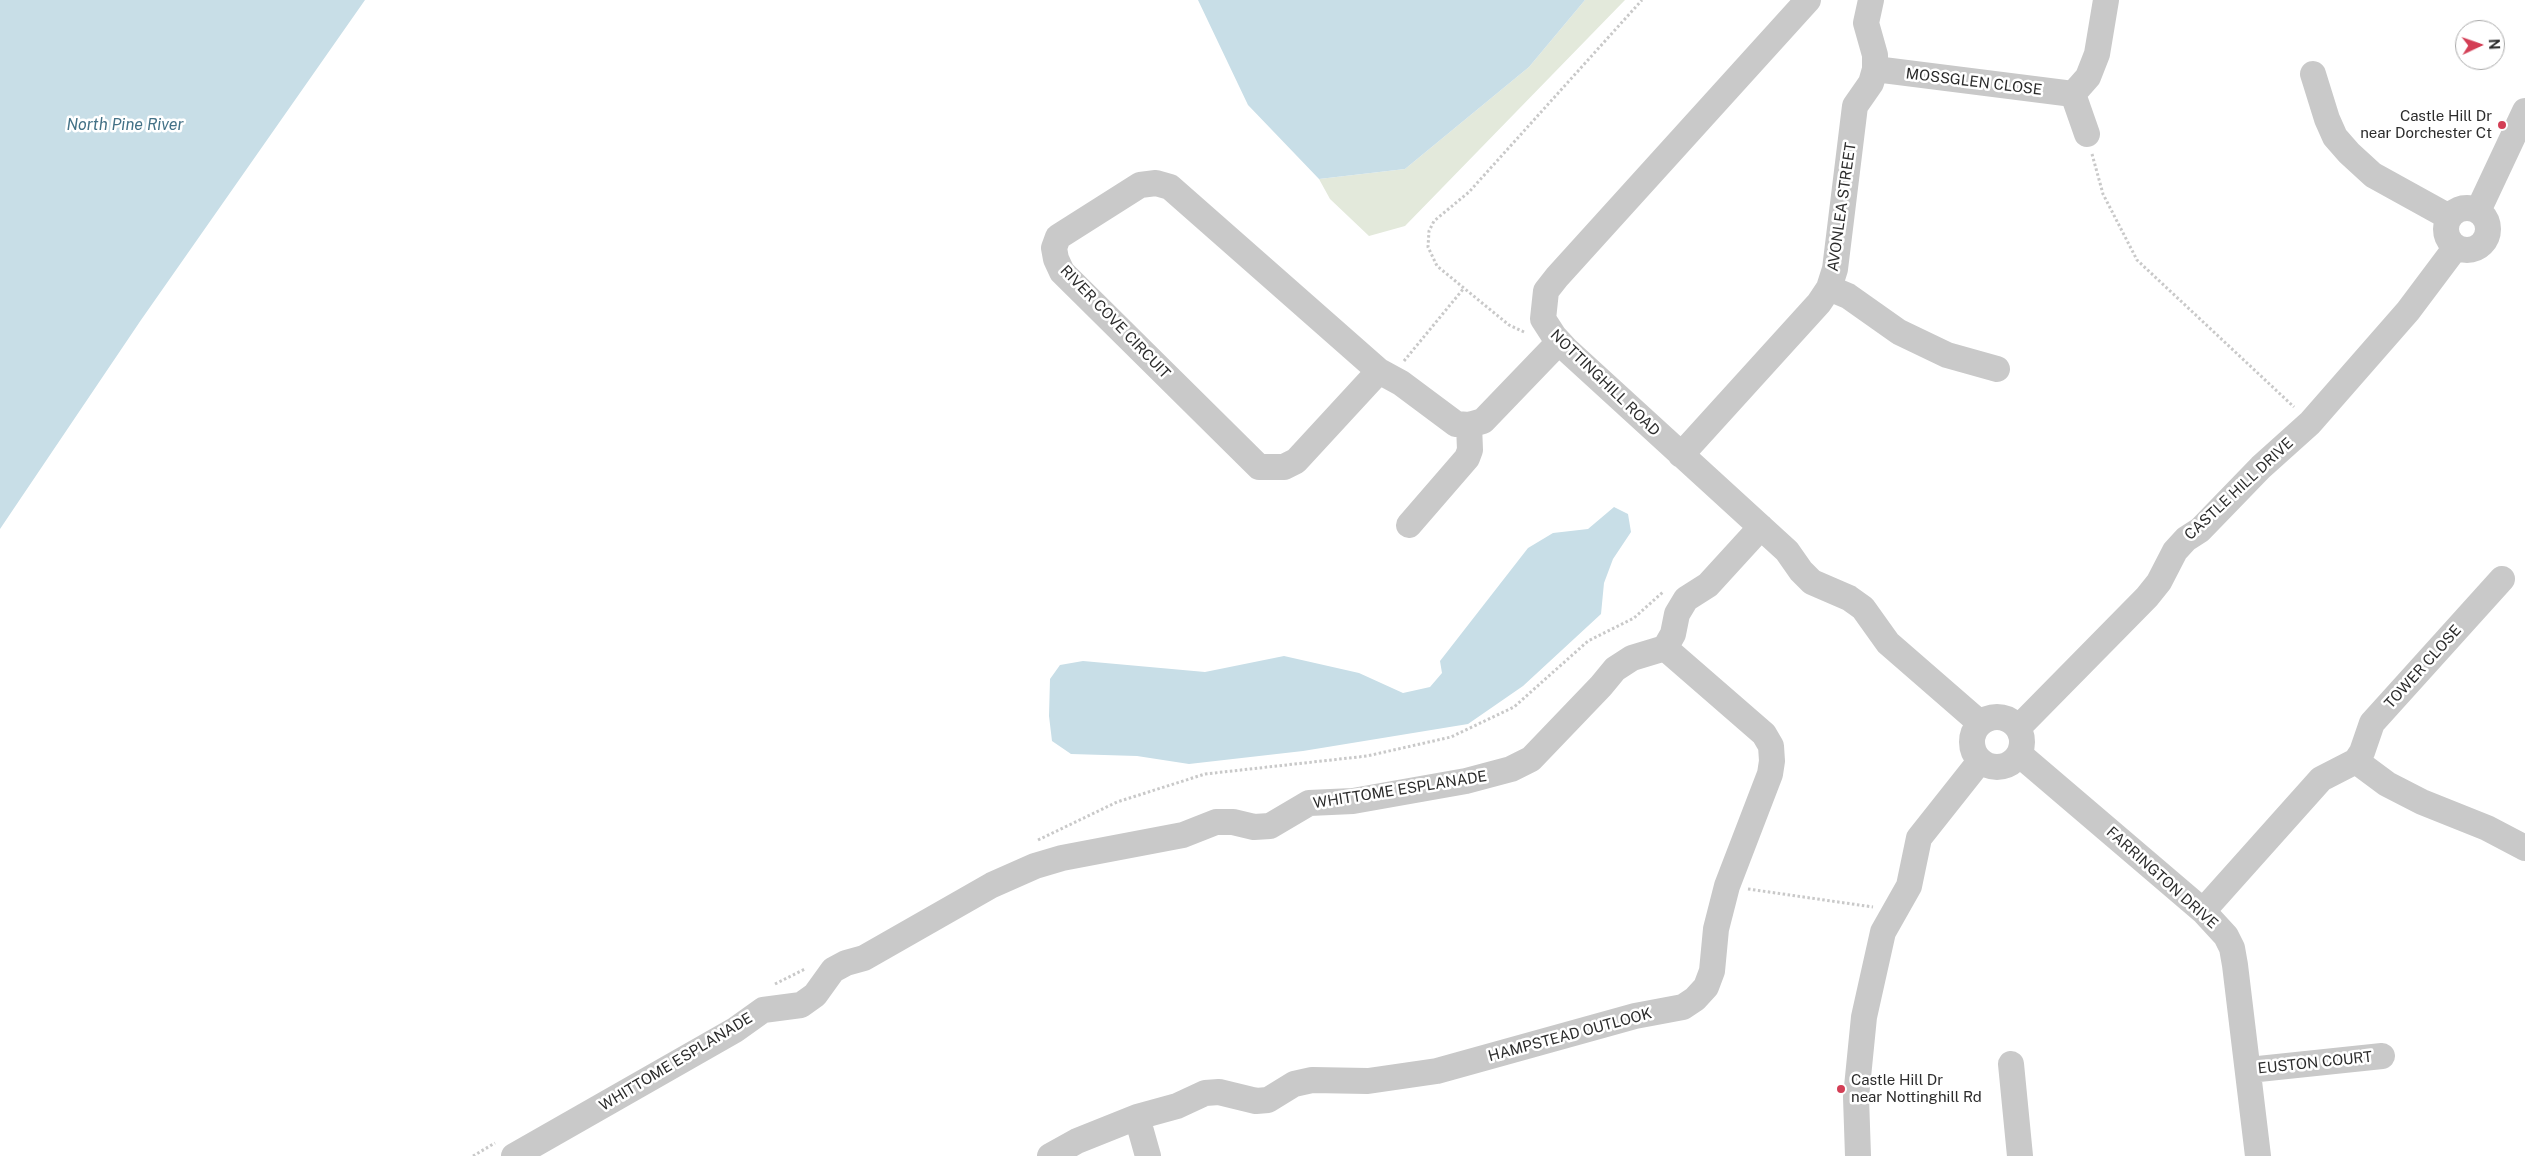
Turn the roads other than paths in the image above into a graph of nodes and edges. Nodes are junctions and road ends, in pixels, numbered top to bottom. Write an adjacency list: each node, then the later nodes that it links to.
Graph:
1 (1808, 0): 13 (street, NOTTINGHILL ROAD)
2 (1871, 0): 4 (street)
3 (2106, 0): 6 (street)
4 (1875, 70): 6 (street, MOSSGLEN CLOSE); 12 (street, AVONLEA STREET)
5 (2313, 74): 10 (street)
6 (2074, 94): 8 (street)
7 (2525, 111): 9 (street)
8 (2087, 134)
9 (2478, 211): 10 (street); 11 (street)
10 (2449, 217): 11 (street)
11 (2456, 247): 23 (street, CASTLE HILL DRIVE)
12 (1829, 288): 15 (street); 17 (street, AVONLEA STREET)
13 (1553, 348): 16 (street); 17 (street, NOTTINGHILL ROAD)
14 (1395, 368): 14 (street, RIVER COVE CIRCUIT); 16 (street, RIVER COVE CIRCUIT)
15 (1997, 369)
16 (1469, 425): 18 (street)
17 (1681, 455): 19 (street, NOTTINGHILL ROAD)
18 (1409, 525)
19 (1761, 527): 21 (street); 22 (street, NOTTINGHILL ROAD)
20 (2502, 579): 26 (street, TOWER CLOSE)
21 (1664, 648): 32 (street, HAMPSTEAD OUTLOOK); 33 (street, WHITTOME ESPLANADE)
22 (1980, 723): 23 (street); 25 (street)
23 (2018, 728): 24 (street)
24 (2019, 754): 25 (street); 28 (street, FARRINGTON DRIVE)
25 (1980, 761): 36 (street)
26 (2356, 761): 27 (street); 28 (street)
27 (2525, 848)
28 (2203, 911): 31 (street, FARRINGTON DRIVE)
29 (2382, 1056): 31 (street, EUSTON COURT)
30 (2011, 1064): 37 (street)
31 (2249, 1070): 38 (street, FARRINGTON DRIVE)
32 (1137, 1117): 34 (street, HAMPSTEAD OUTLOOK); 35 (street)
33 (507, 1149)
34 (1050, 1156)
35 (1148, 1156)
36 (1858, 1156)
37 (2020, 1156)
38 (2258, 1156)

